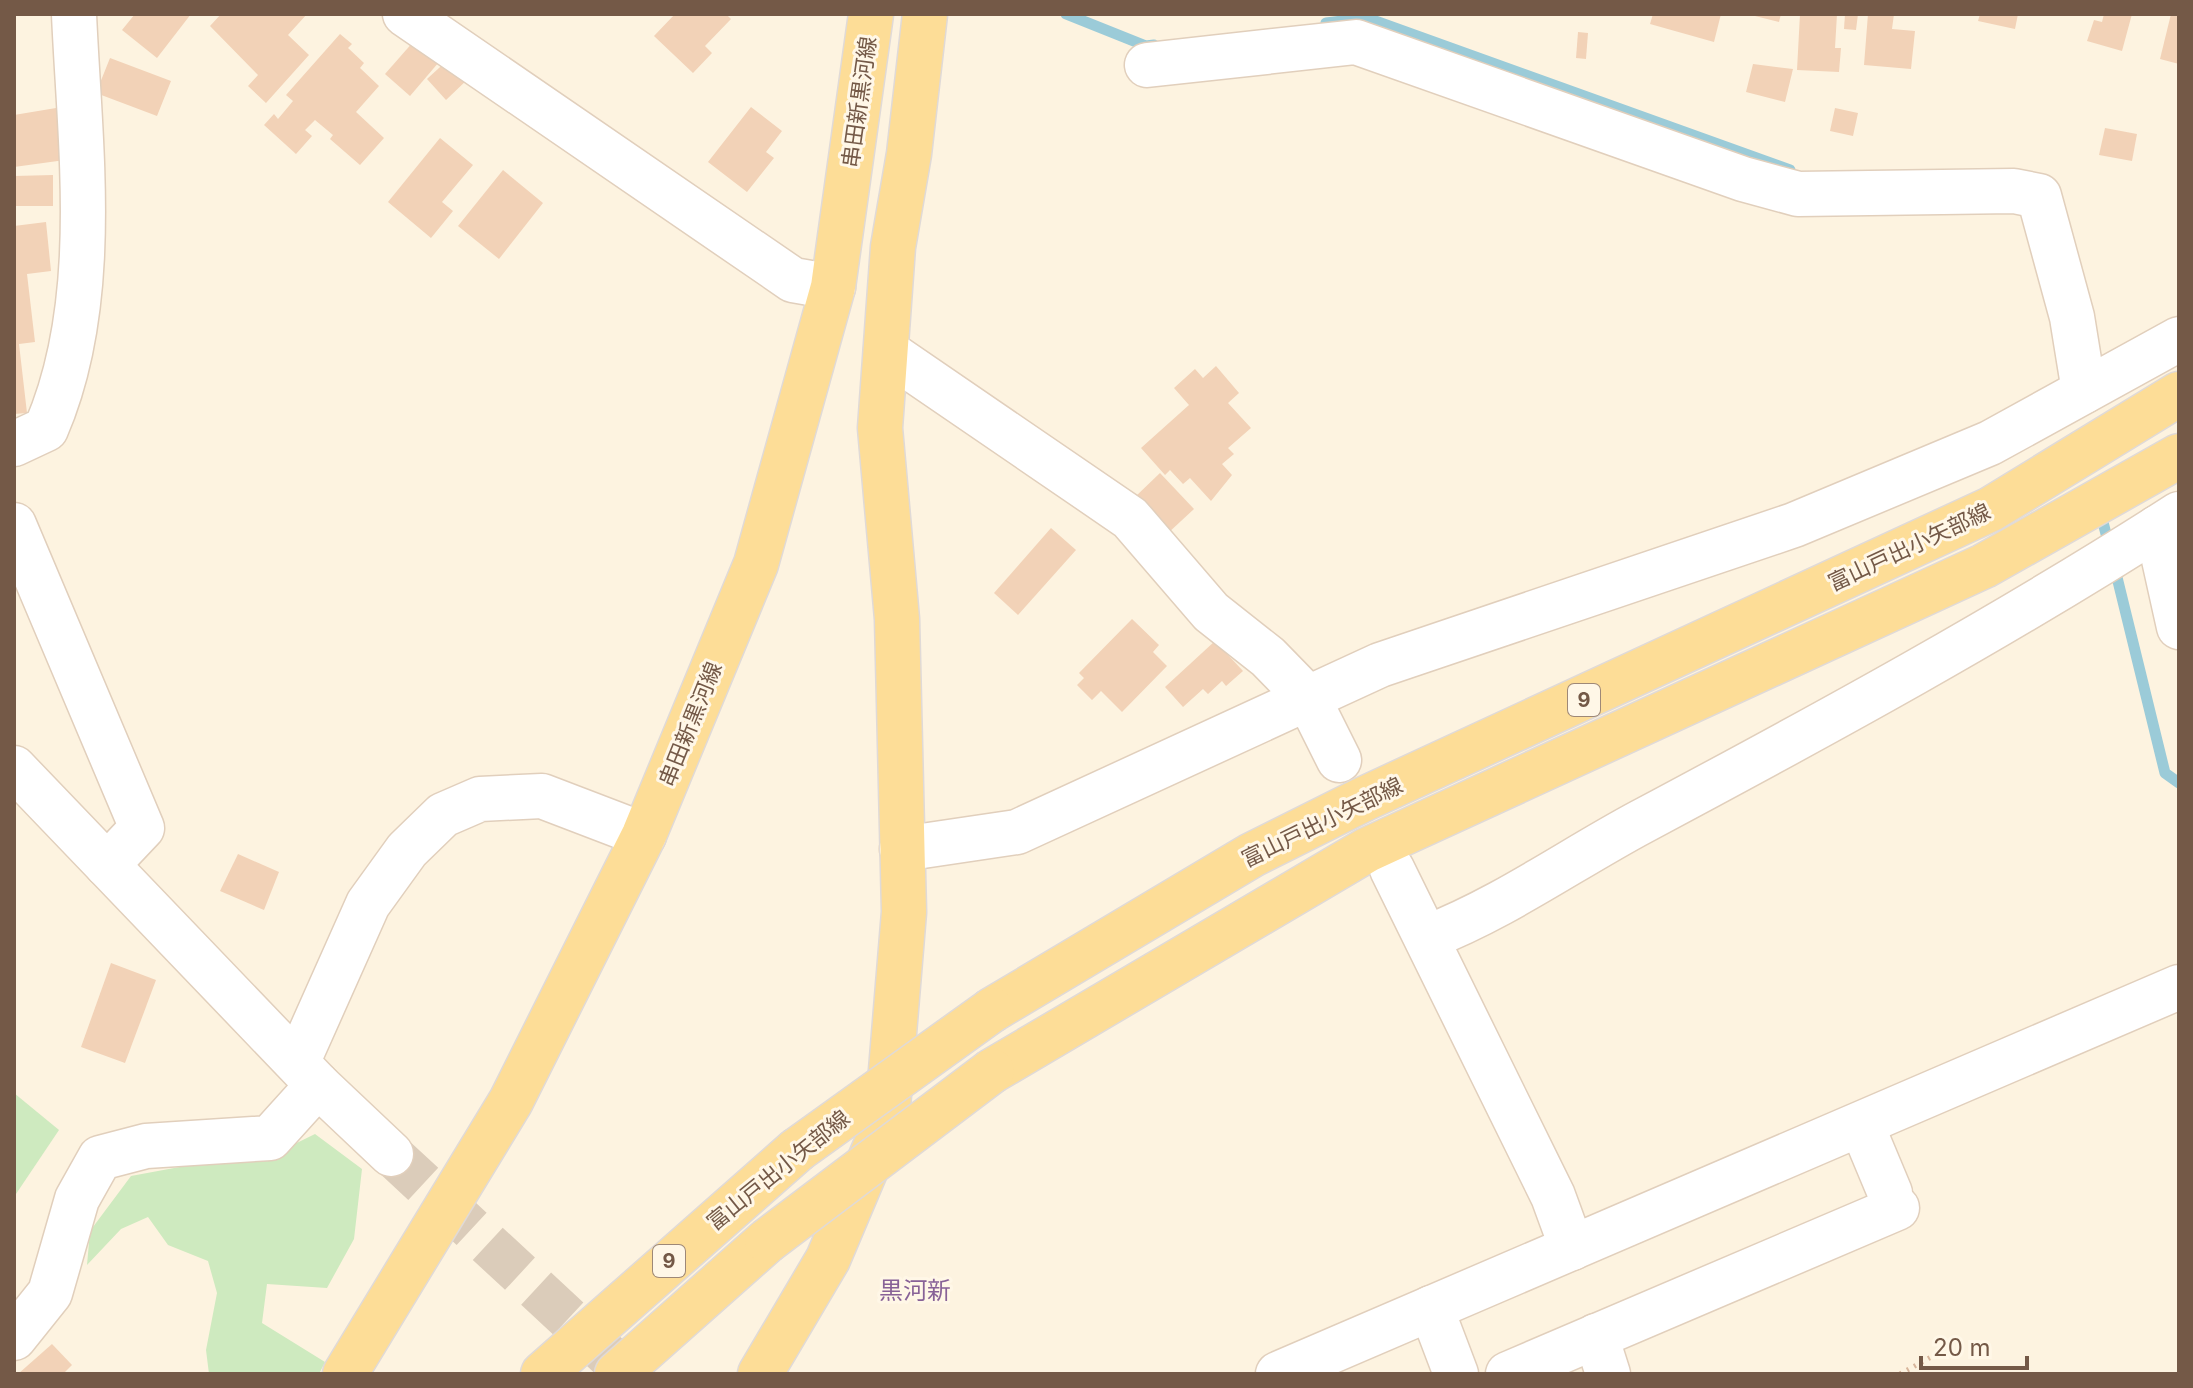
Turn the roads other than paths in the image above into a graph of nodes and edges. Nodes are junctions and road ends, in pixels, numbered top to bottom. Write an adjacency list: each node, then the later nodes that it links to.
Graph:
1 (74, 14): 11 (street)
2 (405, 14): 6 (street)
3 (871, 14): 6 (main road, 串田新黒河線)
4 (925, 14): 8 (main road)
5 (1147, 65): 9 (street)
6 (833, 287): 19 (main road, 串田新黒河線)
7 (2179, 339): 9 (street)
8 (886, 351): 16 (street); 20 (main road)
9 (2084, 391): 16 (street)
10 (2179, 394): 33 (main road, 富山戸出小矢部線 / 9, bridge)
11 (14, 444)
12 (2179, 456): 34 (main road, 富山戸出小矢部線 / 9, bridge)
13 (2168, 521): 15 (street); 23 (street)
14 (14, 525): 21 (street)
15 (2179, 627)
16 (1308, 698): 17 (street); 20 (street)
17 (1339, 760)
18 (14, 768): 21 (street)
19 (644, 835): 25 (street); 32 (main road, 串田新黒河線)
20 (902, 849): 35 (main road)
21 (107, 865): 25 (street)
22 (1392, 869): 23 (street)
23 (1428, 937): 28 (street)
24 (2179, 987): 26 (street)
25 (308, 1073): 27 (street); 30 (street)
26 (1862, 1126): 28 (street); 31 (street)
27 (391, 1154)
28 (1572, 1248): 29 (street)
29 (1431, 1308): 36 (street); 37 (street)
30 (14, 1338)
31 (1602, 1355): 38 (street)
32 (345, 1374)
33 (543, 1374)
34 (617, 1374)
35 (760, 1374)
36 (1278, 1374)
37 (1456, 1374)
38 (1508, 1374)

